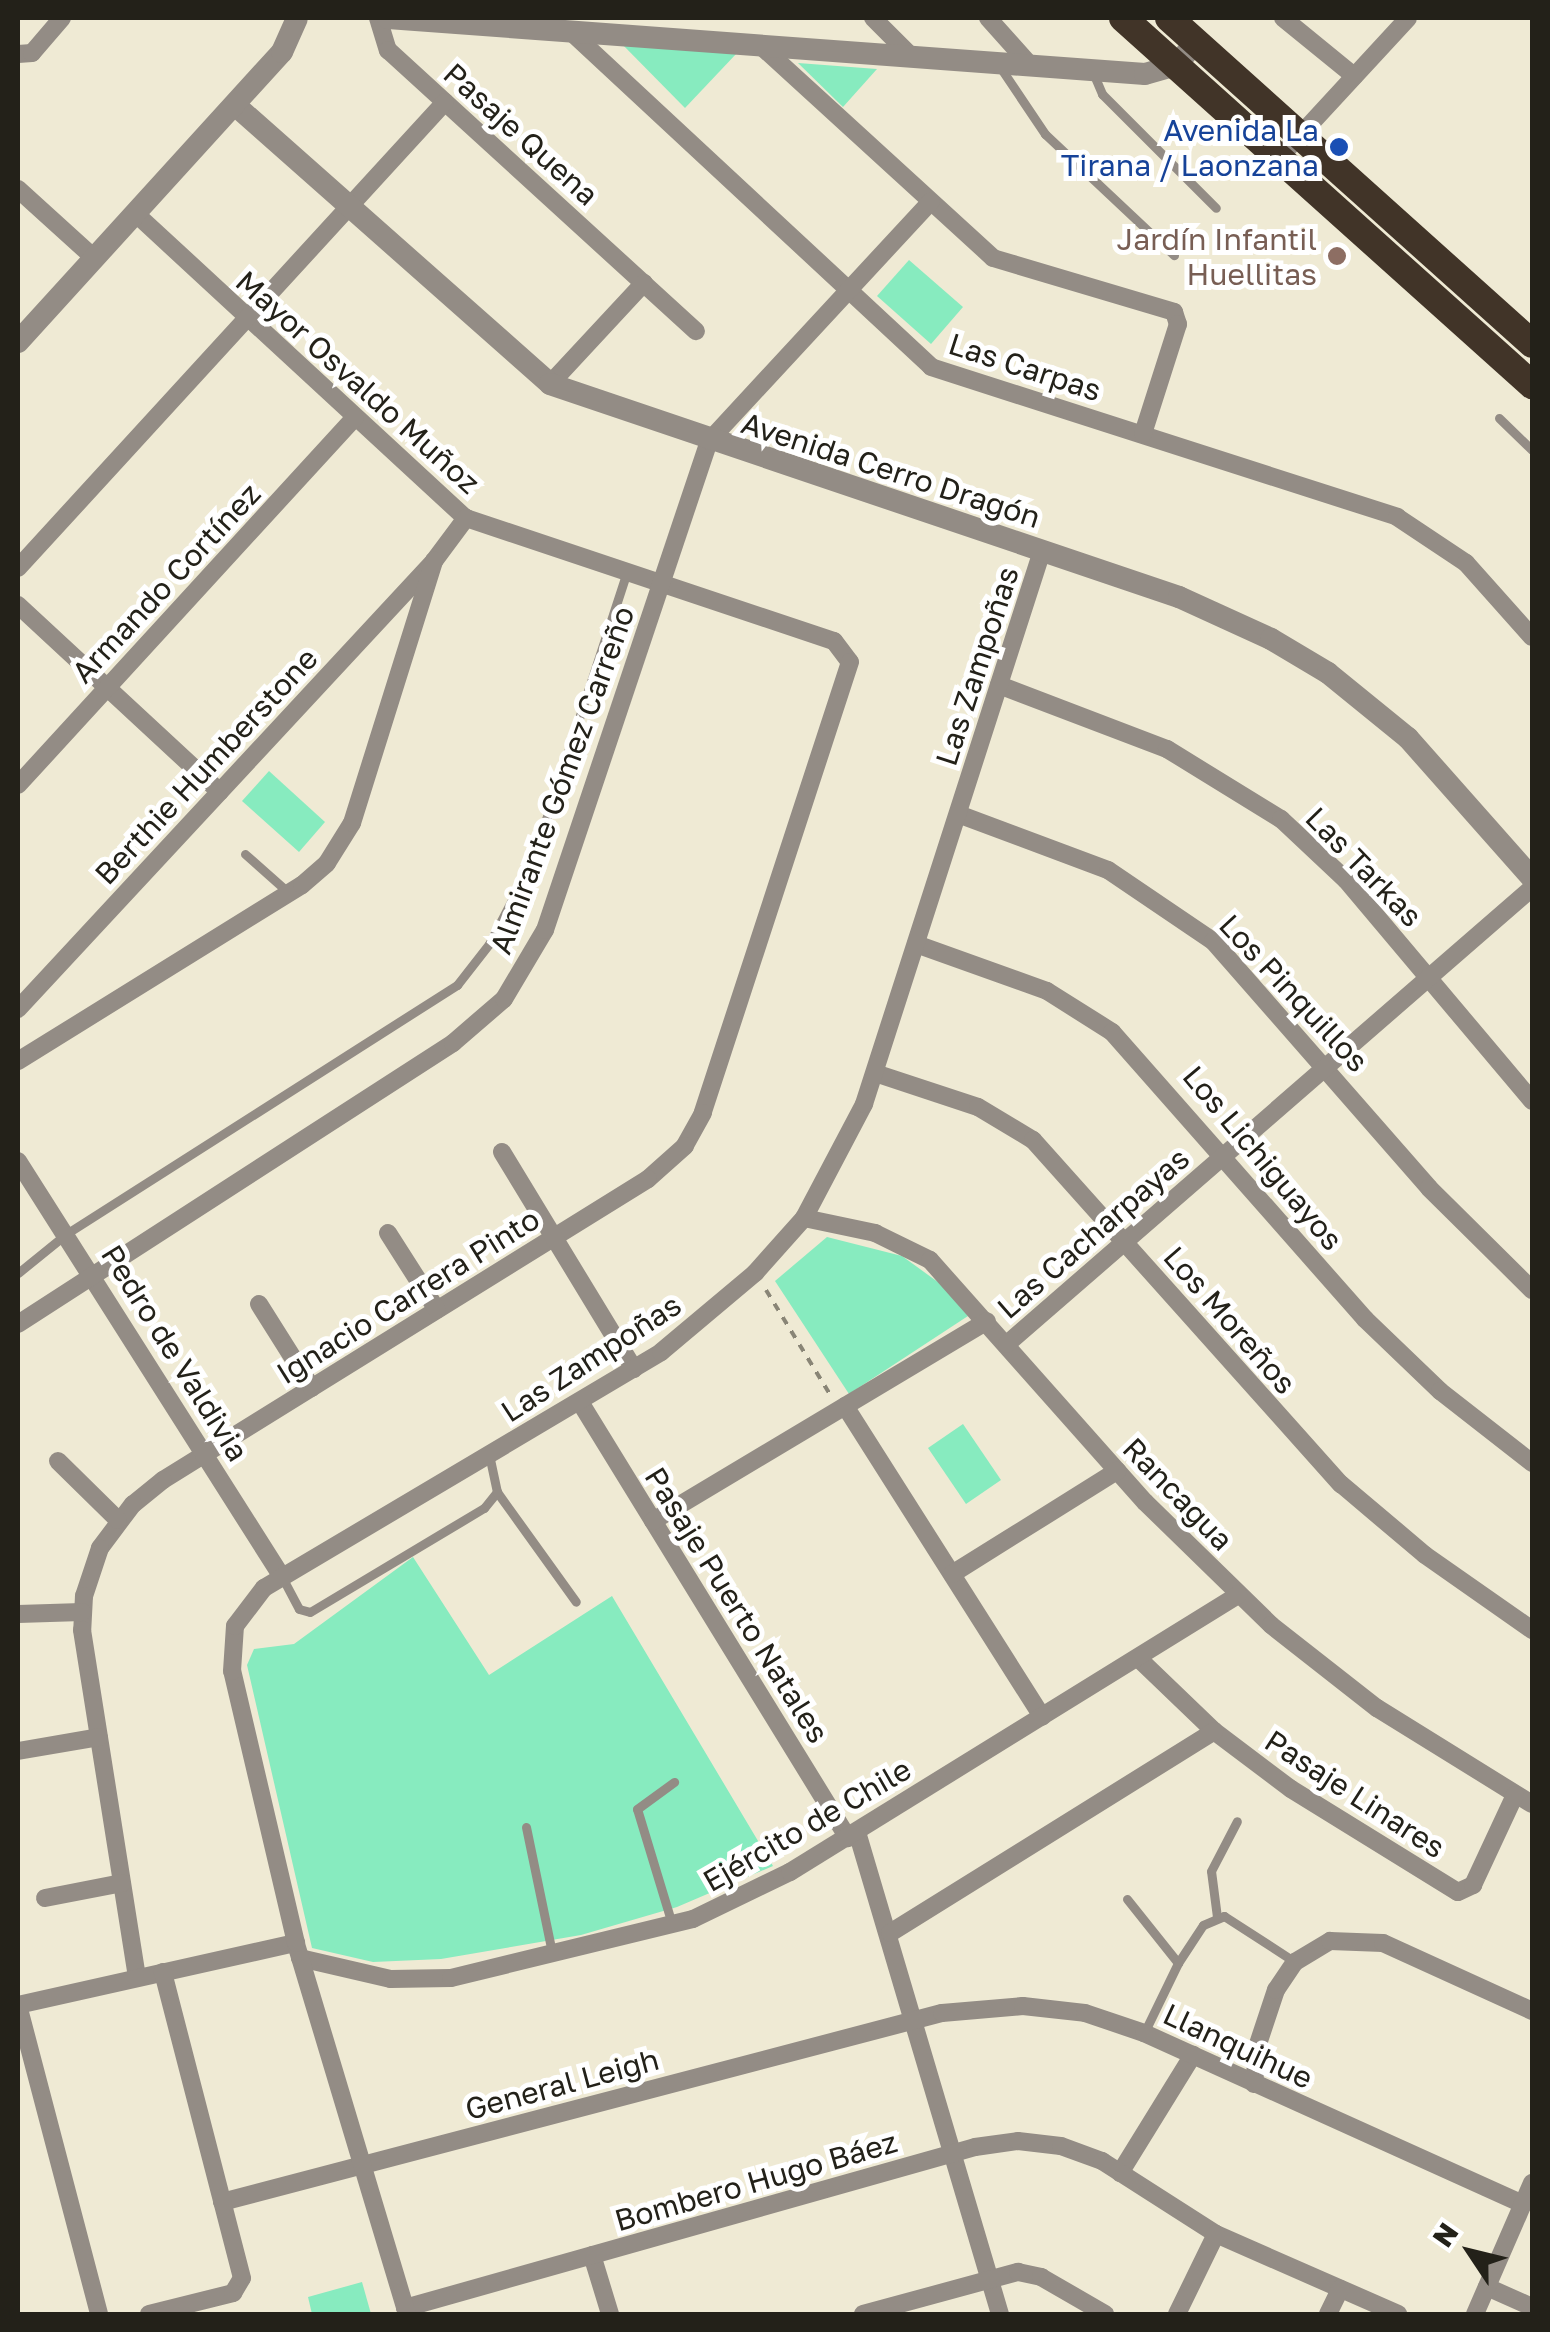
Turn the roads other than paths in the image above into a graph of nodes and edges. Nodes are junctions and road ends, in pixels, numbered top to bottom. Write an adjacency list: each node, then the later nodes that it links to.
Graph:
1 (62, 18): 15 (street)
2 (297, 18): 23 (street)
3 (378, 18): 22 (street, Pasaje Quena)
4 (388, 18): 5 (street)
5 (417, 18): 12 (street)
6 (873, 18): 16 (street)
7 (988, 18): 19 (street)
8 (1123, 18): 18 (highway)
9 (1168, 18): 13 (highway)
10 (1284, 18): 21 (street)
11 (1408, 18): 21 (street)
12 (570, 31): 14 (street); 34 (street, Las Carpas)
13 (1196, 42): 18 (street); 24 (highway)
14 (760, 46): 16 (street); 27 (street)
15 (18, 54)
16 (912, 57): 17 (street)
17 (998, 64): 19 (street); 31 (lane)
18 (1176, 65): 20 (street); 25 (highway)
19 (1031, 66): 20 (street)
20 (1092, 71): 29 (lane)
21 (1354, 76): 24 (street)
22 (445, 102): 28 (street); 33 (street, Pasaje Quena)
23 (236, 105): 28 (street, Avenida Cerro Dragón); 30 (street)
24 (1300, 136): 25 (street); 38 (highway)
25 (1279, 158): 40 (highway)
26 (18, 189): 32 (street)
27 (930, 202): 34 (street, Almirante Gómez Carreño); 43 (street)
28 (348, 208): 35 (street); 39 (street, Avenida Cerro Dragón)
29 (1216, 208)
30 (135, 214): 32 (street); 35 (street, Mayor Osvaldo Muñoz)
31 (1174, 255)
32 (94, 258): 37 (street)
33 (644, 283): 36 (street, Pasaje Quena); 39 (street)
34 (847, 292): 43 (street, Las Carpas); 44 (street, Almirante Gómez Carreño)
35 (247, 318): 41 (street, Mayor Osvaldo Muñoz); 49 (street)
36 (696, 331)
37 (18, 342)
38 (1532, 344)
39 (550, 384): 44 (street, Avenida Cerro Dragón)
40 (1532, 386)
41 (354, 418): 46 (street, Mayor Osvaldo Muñoz); 56 (street, Armando Cortínez)
42 (1499, 418): 45 (lane)
43 (1143, 434): 53 (street, Las Carpas)
44 (708, 441): 47 (street, Avenida Cerro Dragón); 51 (street, Almirante Gómez Carreño)
45 (1532, 450)
46 (466, 518): 48 (street, Berthie Humberstone); 50 (street, Mayor Osvaldo Muñoz)
47 (1042, 551): 55 (street, Las Zampoñas); 61 (street, Avenida Cerro Dragón)
48 (434, 561): 58 (street, Berthie Humberstone); 63 (street, Berthie Humberstone)
49 (18, 568)
50 (626, 574): 51 (street, Mayor Osvaldo Muñoz); 76 (lane)
51 (660, 585): 54 (street, Mayor Osvaldo Muñoz); 80 (street, Almirante Gómez Carreño)
52 (18, 606): 56 (street)
53 (1532, 637)
54 (848, 654): 77 (street, Ignacio Carrera Pinto)
55 (999, 685): 59 (street, Las Zampoñas); 65 (street, Las Tarkas)
56 (107, 688): 57 (street, Armando Cortínez); 58 (street)
57 (18, 784)
58 (220, 792): 66 (street, Berthie Humberstone)
59 (958, 814): 64 (street, Las Zampoñas); 68 (street, Los Pinquillos)
60 (245, 854): 63 (lane)
61 (1532, 878)
62 (1532, 888): 65 (street, Las Cacharpayas)
63 (289, 893): 67 (street, Berthie Humberstone)
64 (916, 944): 69 (street, Las Zampoñas); 72 (street, Los Lichiguayos)
65 (1429, 978): 68 (street, Las Cacharpayas); 70 (street, Las Tarkas)
66 (18, 1009)
67 (18, 1062)
68 (1327, 1067): 72 (street, Las Cacharpayas); 81 (street, Los Pinquillos)
69 (875, 1073): 74 (street, Las Zampoñas); 78 (street, Los Moreños)
70 (1532, 1101)
71 (502, 1152): 77 (street)
72 (1225, 1155): 78 (street, Las Cacharpayas); 94 (street, Los Lichiguayos)
73 (18, 1161): 76 (street, Pedro de Valdivia)
74 (804, 1218): 84 (street, Rancagua); 87 (street, Las Zampoñas)
75 (388, 1232): 83 (street)
76 (66, 1234): 79 (lane); 80 (street, Pedro de Valdivia)
77 (555, 1237): 83 (street, Ignacio Carrera Pinto); 87 (street)
78 (1126, 1241): 86 (street, Las Cacharpayas); 105 (street, Los Moreños)
79 (18, 1273)
80 (94, 1276): 85 (street, Almirante Gómez Carreño); 91 (street, Pedro de Valdivia)
81 (1532, 1290)
82 (259, 1304): 88 (street)
83 (437, 1310): 88 (street, Ignacio Carrera Pinto)
84 (987, 1320): 86 (street, Rancagua); 90 (street, Las Cacharpayas)
85 (18, 1324)
86 (1007, 1344): 95 (street, Rancagua)
87 (634, 1368): 89 (street, Las Zampoñas)
88 (312, 1388): 91 (street, Ignacio Carrera Pinto)
89 (580, 1402): 92 (street, Las Zampoñas); 98 (street, Pasaje Puerto Natales)
90 (842, 1408): 98 (street, Las Cacharpayas); 99 (street)
91 (206, 1454): 97 (street, Ignacio Carrera Pinto); 100 (street, Pedro de Valdivia)
92 (488, 1456): 96 (lane); 100 (street, Las Zampoñas)
93 (58, 1461): 97 (street)
94 (1532, 1463)
95 (1117, 1471): 99 (street); 101 (street, Rancagua)
96 (497, 1492): 100 (lane); 102 (lane)
97 (118, 1520): 103 (street, Ignacio Carrera Pinto)
98 (654, 1522): 115 (street, Pasaje Puerto Natales)
99 (952, 1574): 107 (street)
100 (282, 1577): 122 (street, Las Zampoñas)
101 (1238, 1595): 106 (street, Ejército de Chile); 112 (street, Rancagua)
102 (576, 1602)
103 (82, 1612): 104 (street); 109 (street, Ignacio Carrera Pinto)
104 (18, 1614)
105 (1532, 1630)
106 (1138, 1658): 107 (street, Ejército de Chile); 108 (street, Pasaje Linares)
107 (1042, 1717): 115 (street, Ejército de Chile)
108 (1214, 1730): 112 (street, Pasaje Linares); 121 (street)
109 (99, 1737): 110 (street); 116 (street, Ignacio Carrera Pinto)
110 (18, 1751)
111 (674, 1782): 120 (lane)
112 (1524, 1799)
113 (1237, 1821): 119 (lane)
114 (526, 1827): 123 (lane)
115 (853, 1835): 120 (street, Ejército de Chile); 121 (street, Pasaje Puerto Natales)
116 (122, 1883): 117 (street); 127 (street, Ignacio Carrera Pinto)
117 (45, 1898)
118 (1127, 1899): 125 (lane)
119 (1216, 1917): 124 (lane); 125 (lane)
120 (672, 1926): 123 (street, Ejército de Chile)
121 (890, 1933): 130 (street, Pasaje Puerto Natales)
122 (298, 1950): 123 (street, Ejército de Chile); 126 (street, Ejército de Chile); 135 (street, Las Zampoñas)
123 (552, 1956)
124 (1295, 1962): 129 (street); 133 (street)
125 (1178, 1963): 131 (lane)
126 (163, 1972): 127 (street, Ejército de Chile); 138 (street)
127 (137, 1978): 128 (street, Ejército de Chile)
128 (18, 2005): 147 (street)
129 (1532, 2011)
130 (915, 2020): 131 (street, Llanquihue); 134 (street, Pasaje Puerto Natales); 135 (street, General Leigh)
131 (1144, 2032): 132 (street, Llanquihue)
132 (1193, 2055): 133 (street, Llanquihue); 136 (street)
133 (1254, 2084): 139 (street, Llanquihue)
134 (954, 2154): 136 (street, Bombero Hugo Báez); 141 (street, Bombero Hugo Báez); 142 (street, Pasaje Puerto Natales)
135 (362, 2165): 138 (street, General Leigh); 146 (street, Las Zampoñas)
136 (1120, 2172): 140 (street, Bombero Hugo Báez)
137 (1532, 2183): 139 (street)
138 (222, 2202): 148 (street)
139 (1523, 2204): 143 (street)
140 (1216, 2234): 144 (street, Bombero Hugo Báez); 153 (street)
141 (592, 2255): 146 (street, Bombero Hugo Báez); 149 (street)
142 (989, 2278): 150 (street); 151 (street, Pasaje Puerto Natales); 152 (street)
143 (1487, 2288): 145 (street); 156 (street)
144 (1340, 2289): 154 (street); 155 (street, Bombero Hugo Báez)
145 (1532, 2307)
146 (406, 2311)
147 (99, 2314)
148 (149, 2314)
149 (610, 2314)
150 (863, 2314)
151 (1000, 2314)
152 (1105, 2314)
153 (1177, 2314)
154 (1328, 2314)
155 (1398, 2314)
156 (1475, 2314)

